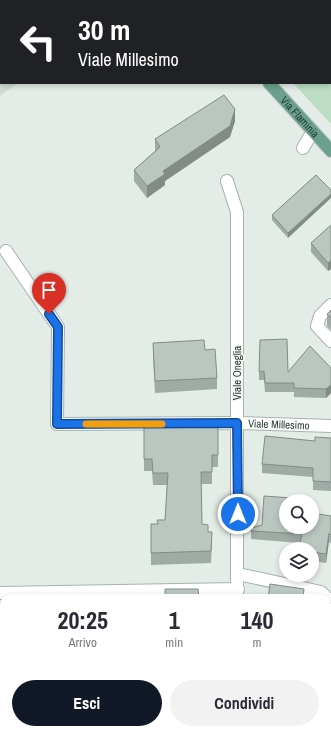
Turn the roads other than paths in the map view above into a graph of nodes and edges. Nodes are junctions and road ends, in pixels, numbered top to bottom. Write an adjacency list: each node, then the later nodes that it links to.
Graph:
1 (270, 84): 2 (main road, Via Flaminia)
2 (313, 131): 3 (street); 4 (main road, Via Flaminia)
3 (303, 148)
4 (331, 151)
5 (227, 182): 9 (street, Viale Oneglia)
6 (6, 250): 9 (street, Viale Millesimo)
7 (331, 305): 8 (street)
8 (331, 342)
9 (237, 423): 10 (street, Viale Millesimo); 11 (street, Viale Oneglia)
10 (331, 426)
11 (238, 574): 13 (street, Viale Oneglia); 14 (street)
12 (0, 593): 13 (street, Viale Oneglia)
13 (237, 594)
14 (323, 594)

